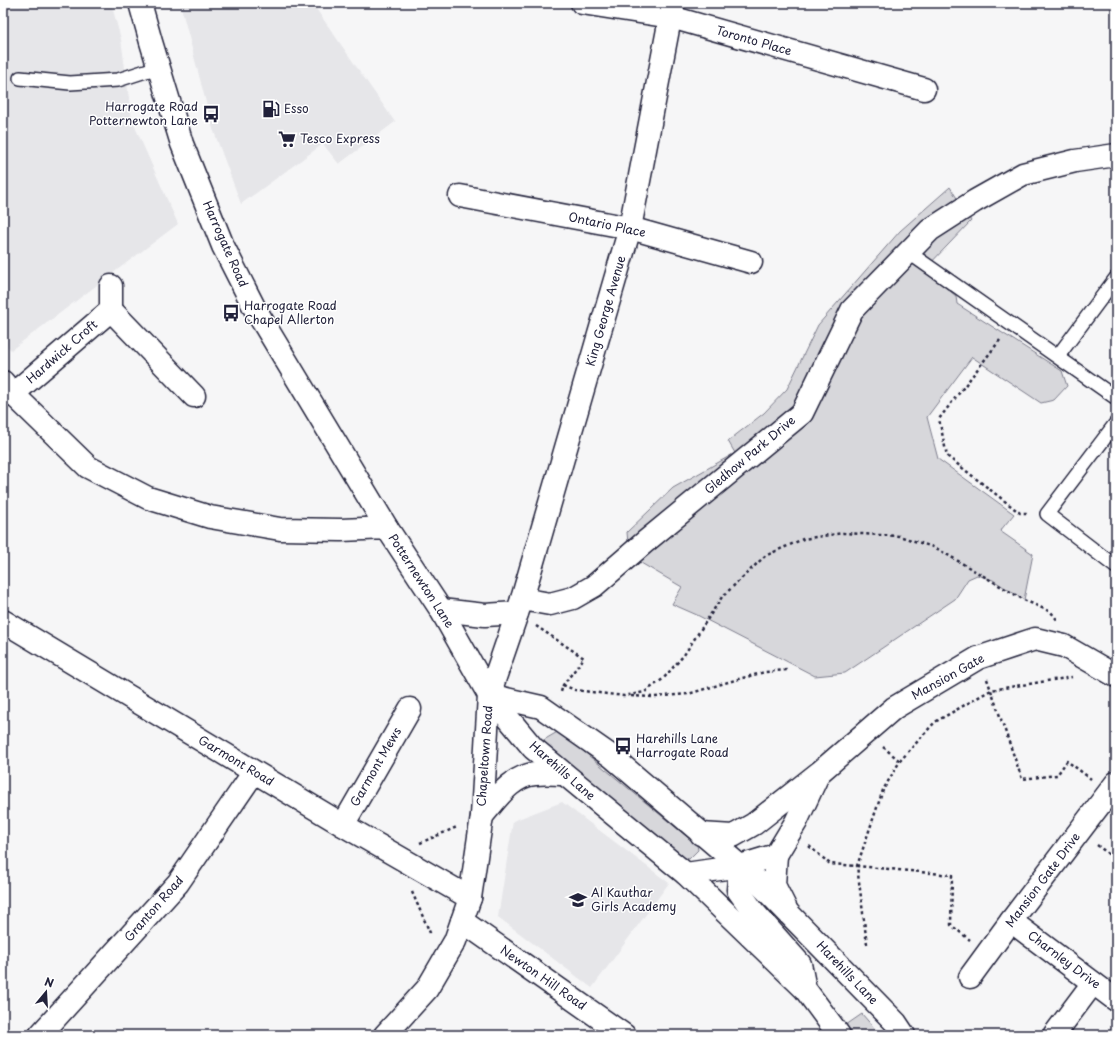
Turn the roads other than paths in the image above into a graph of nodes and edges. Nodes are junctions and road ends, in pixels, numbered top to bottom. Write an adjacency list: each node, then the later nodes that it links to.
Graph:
1 (140, 3): 4 (street, Harrogate Road)
2 (582, 3): 3 (street, Toronto Place)
3 (672, 10): 6 (street, Toronto Place); 9 (street, King George Avenue)
4 (158, 67): 5 (lane); 20 (street, Harrogate Road)
5 (20, 78)
6 (924, 89)
7 (1116, 155): 10 (street, Gledhow Park Drive)
8 (460, 196): 9 (street, Ontario Place)
9 (630, 228): 11 (street, Ontario Place); 22 (street, King George Avenue)
10 (908, 252): 15 (lane); 22 (street, Gledhow Park Drive)
11 (751, 262)
12 (1116, 278): 15 (lane)
13 (111, 286): 14 (street)
14 (111, 310): 16 (street, Hardwick Croft); 17 (street)
15 (1058, 356): 18 (lane)
16 (8, 388): 20 (street, Potternewton Lane)
17 (194, 396)
18 (1116, 398)
19 (1116, 423): 21 (lane)
20 (387, 528): 23 (street, Potternewton Lane)
21 (1116, 567)
22 (519, 606): 23 (street); 26 (street, King George Avenue)
23 (441, 610): 26 (street, Potternewton Lane)
24 (3, 621): 28 (street, Garmont Road)
25 (1116, 676): 29 (street, Mansion Gate)
26 (489, 695): 30 (street, Harehills Lane); 32 (street, Chapeltown Road); 35 (street, Harehills Lane)
27 (410, 709): 34 (street, Garmont Mews)
28 (254, 772): 34 (street, Garmont Road); 46 (street, Granton Road)
29 (820, 772): 33 (street, Mansion Gate); 36 (street, Mansion Gate)
30 (564, 774): 32 (street, Chapeltown Road); 38 (street, Harehills Lane)
31 (1112, 788): 42 (street, Mansion Gate Drive)
32 (482, 816): 39 (street, Chapeltown Road)
33 (754, 824): 35 (street, Mansion Gate); 37 (street)
34 (343, 825): 39 (street, Garmont Road)
35 (701, 834): 37 (street, Harehills Lane)
36 (776, 855): 37 (street); 40 (street, Harehills Lane)
37 (740, 866): 38 (street); 40 (street, Harehills Lane); 44 (street)
38 (686, 874): 44 (street, Harehills Lane)
39 (470, 898): 41 (street, Chapeltown Road)
40 (787, 912): 50 (street, Harehills Lane)
41 (462, 921): 47 (street, Chapeltown Road); 48 (street, Newton Hill Road)
42 (1011, 921): 43 (street, Mansion Gate Drive); 45 (street, Charnley Drive)
43 (970, 977)
44 (805, 989): 49 (street, Harehills Lane)
45 (1108, 990): 51 (street)
46 (40, 1035)
47 (385, 1035)
48 (624, 1035)
49 (839, 1035)
50 (904, 1035)
51 (1054, 1035)

